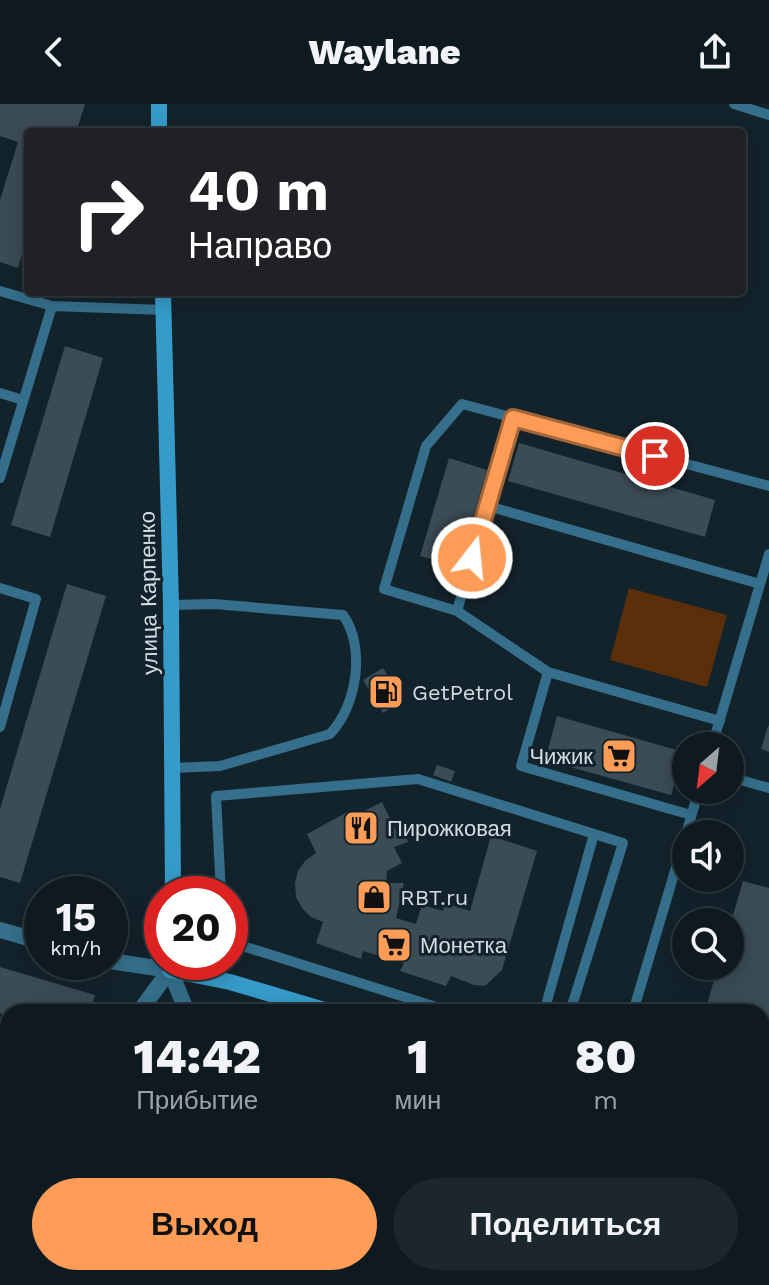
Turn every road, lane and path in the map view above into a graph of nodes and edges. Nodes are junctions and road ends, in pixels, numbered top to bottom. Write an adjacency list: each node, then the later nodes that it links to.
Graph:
1 (159, 104): 4 (main road)
2 (734, 104): 3 (lane)
3 (769, 115)
4 (159, 128)
5 (0, 291): 7 (lane)
6 (163, 296): 8 (main road, улица Карпенко)
7 (52, 306): 8 (lane); 10 (lane)
8 (164, 310): 18 (main road, улица Карпенко)
9 (0, 393): 10 (lane)
10 (23, 400): 12 (lane)
11 (513, 418): 13 (lane); 14 (lane); 19 (lane)
12 (0, 478)
13 (769, 486)
14 (488, 506): 16 (lane); 19 (lane)
15 (769, 554): 16 (lane)
16 (760, 584): 21 (lane)
17 (0, 588): 22 (lane)
18 (171, 605): 24 (main road, улица Карпенко); 24 (lane)
19 (457, 611): 20 (lane)
20 (548, 672): 21 (lane); 28 (lane)
21 (720, 721): 23 (lane)
22 (0, 727)
23 (716, 732)
24 (173, 768): 30 (main road, улица Карпенко)
25 (744, 781): 26 (lane)
26 (769, 788)
27 (695, 804): 28 (lane)
28 (691, 815): 44 (lane)
29 (594, 834): 31 (lane); 42 (lane); 43 (lane)
30 (173, 876)
31 (220, 876)
32 (0, 930): 33 (street)
33 (24, 937)
34 (248, 948): 41 (lane)
35 (161, 980): 38 (street)
36 (175, 980): 39 (street)
37 (222, 980): 40 (main road)
38 (144, 1004)
39 (184, 1004)
40 (304, 1004)
41 (427, 1004)
42 (546, 1004)
43 (573, 1004)
44 (635, 1004)

